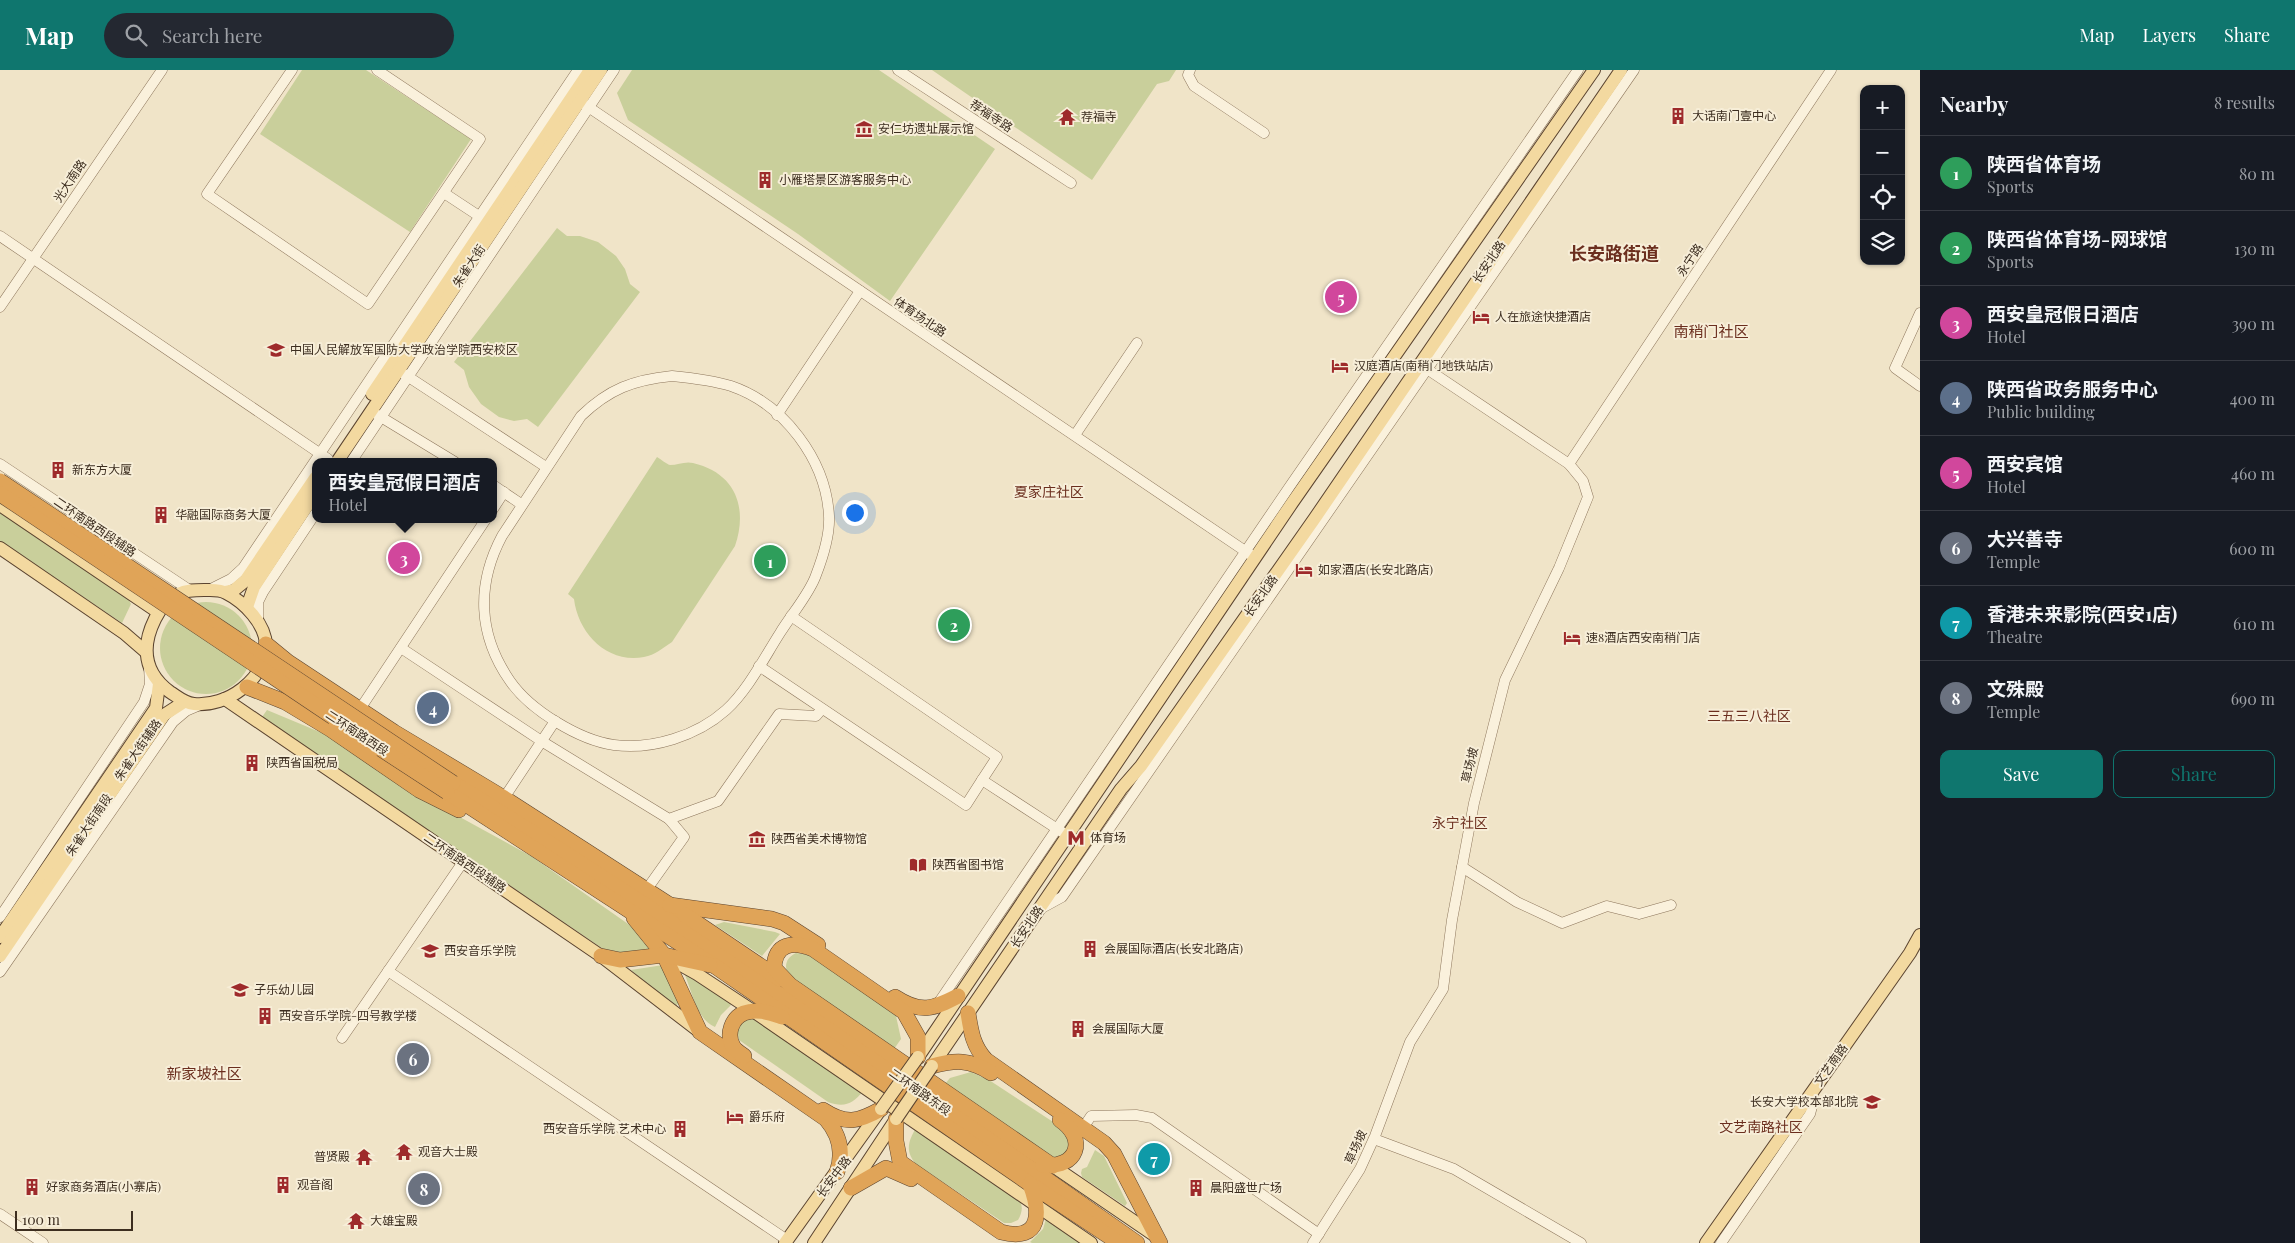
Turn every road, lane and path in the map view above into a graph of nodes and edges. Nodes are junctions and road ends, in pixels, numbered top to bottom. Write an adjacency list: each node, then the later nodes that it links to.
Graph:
1 (162, 70): 21 (street, 光大南路)
2 (292, 70): 18 (street)
3 (377, 70): 18 (street)
4 (578, 70): 19 (street)
5 (590, 70): 15 (main road, 朱雀大街)
6 (601, 70): 15 (main road, 朱雀大街)
7 (614, 70): 15 (street)
8 (898, 70): 17 (street, 荐福寺路)
9 (1190, 70): 16 (street)
10 (1578, 70): 54 (street)
11 (1594, 70): 54 (main road, 长安北路)
12 (1621, 70): 26 (main road, 长安北路)
13 (1634, 70): 26 (street)
14 (1831, 70): 38 (street, 永宁路)
15 (580, 102): 19 (main road, 朱雀大街); 22 (street, 体育场北路); 27 (main road, 朱雀大街)
16 (1264, 132)
17 (1071, 183)
18 (444, 193): 19 (street)
19 (483, 219): 33 (main road, 朱雀大街)
20 (0, 236): 21 (street)
21 (33, 258): 23 (street, 光大南路); 32 (street)
22 (860, 291): 30 (street); 31 (street, 体育场北路)
23 (0, 307)
24 (1920, 313): 28 (street)
25 (1137, 343): 31 (street)
26 (1424, 367): 38 (street, 草场坡); 104 (main road, 长安北路)
27 (403, 374): 29 (main road, 朱雀大街); 39 (street)
28 (1920, 386)
29 (376, 413): 34 (main road, 朱雀大街); 35 (street); 36 (street)
30 (777, 415): 39 (street); 60 (street)
31 (1075, 435): 54 (street, 体育场北路)
32 (327, 458)
33 (329, 458)
34 (329, 458)
35 (352, 458)
36 (449, 458)
37 (0, 464): 56 (street, 二环南路西段辅路)
38 (1569, 464): 84 (street, 草场坡)
39 (546, 467): 49 (street)
40 (0, 475): 56 (main road)
41 (312, 480): 55 (street)
42 (0, 481): 77 (highway, 二环南路西段, bridge)
43 (312, 482): 57 (main road)
44 (497, 488): 45 (street)
45 (504, 492): 48 (street); 49 (street)
46 (0, 494): 77 (highway, 二环南路西段, bridge)
47 (312, 499): 58 (main road)
48 (497, 502)
49 (521, 504): 73 (street)
50 (0, 505): 59 (main road)
51 (312, 519): 61 (street)
52 (483, 523): 63 (street)
53 (0, 548): 64 (main road)
54 (1251, 554): 80 (main road, 长安北路)
55 (209, 590): 56 (main road); 57 (main road)
56 (184, 592): 59 (main road)
57 (225, 592): 58 (main road)
58 (247, 607): 61 (main road)
59 (158, 612): 64 (main road)
60 (791, 616): 65 (street); 76 (street)
61 (260, 626): 62 (main road)
62 (266, 644): 67 (main road); 71 (highway)
63 (400, 648): 71 (street); 75 (street)
64 (148, 657): 66 (main road); 89 (street, 朱雀大街辅路)
65 (759, 666): 72 (street); 73 (street)
66 (159, 684): 69 (main road); 89 (main road, 朱雀大街南段)
67 (247, 687): 68 (main road); 81 (highway)
68 (225, 698): 70 (main road); 83 (main road, 二环南路西段辅路)
69 (184, 702): 70 (main road); 89 (main road, 朱雀大街南段)
70 (205, 703): 99 (street, 朱雀大街辅路)
71 (360, 709): 74 (highway)
72 (822, 709): 76 (street); 79 (street)
73 (555, 721): 75 (street)
74 (394, 732): 78 (highway); 82 (highway)
75 (543, 742): 78 (street); 79 (street)
76 (982, 780): 80 (street)
77 (450, 788): 81 (highway, 二环南路西段); 82 (highway, 二环南路西段)
78 (504, 798): 85 (highway)
79 (669, 819): 85 (street)
80 (1062, 832): 101 (main road, 长安北路); 102 (street)
81 (528, 845): 88 (highway, 二环南路西段)
82 (566, 852): 92 (highway, 二环南路西段)
83 (463, 862): 96 (main road, 二环南路西段辅路); 98 (street)
84 (1462, 868): 87 (street); 114 (street, 草场坡)
85 (646, 889): 86 (highway)
86 (670, 904): 92 (highway); 100 (highway); 102 (highway)
87 (1671, 905)
88 (626, 906): 94 (highway); 97 (highway, 二环南路西段)
89 (7, 922): 91 (main road, 朱雀大街南段); 95 (main road, 朱雀大街南段)
90 (1920, 935): 133 (main road, 文艺南路)
91 (0, 938)
92 (701, 942): 115 (highway, 二环南路东段)
93 (1920, 950): 110 (main road, 文艺南路)
94 (664, 955): 96 (highway); 97 (highway); 103 (main road); 106 (highway)
95 (0, 956)
96 (600, 956): 106 (main road, 二环南路西段辅路)
97 (716, 967): 105 (highway, 二环南路东段)
98 (388, 971): 107 (street); 124 (street)
99 (0, 972)
100 (790, 985): 108 (highway); 116 (highway)
101 (958, 996): 102 (highway); 108 (main road, 长安北路)
102 (935, 1007)
103 (753, 1011): 105 (highway); 111 (highway); 120 (main road)
104 (968, 1013): 109 (main road, 长安北路); 113 (highway)
105 (800, 1024): 118 (highway, 二环南路东段)
106 (700, 1032): 117 (highway)
107 (342, 1038)
108 (918, 1057): 111 (main road, 长安北路, bridge)
109 (932, 1066): 112 (main road, 长安北路, bridge); 116 (highway)
110 (1814, 1099): 134 (main road, 文艺南路); 135 (street)
111 (881, 1109): 117 (main road, 长安中路)
112 (896, 1119): 119 (main road, 长安中路); 120 (highway)
113 (1083, 1128): 122 (street); 123 (highway)
114 (1374, 1139): 122 (street, 草场坡); 132 (street)
115 (1019, 1161): 116 (highway); 131 (highway, 二环南路东段)
116 (1053, 1166): 123 (main road)
117 (837, 1172): 124 (main road, 长安中路)
118 (1031, 1187): 120 (highway); 129 (highway); 130 (highway, 二环南路东段)
119 (851, 1188): 126 (main road, 长安中路); 127 (highway)
120 (1037, 1206): 128 (main road)
121 (0, 1214): 125 (street)
122 (1316, 1239)
123 (1160, 1241)
124 (786, 1242)
125 (43, 1243)
126 (814, 1243)
127 (1006, 1243)
128 (1091, 1243)
129 (1106, 1243)
130 (1119, 1243)
131 (1138, 1243)
132 (1581, 1243)
133 (1706, 1243)
134 (1712, 1243)
135 (1721, 1243)

